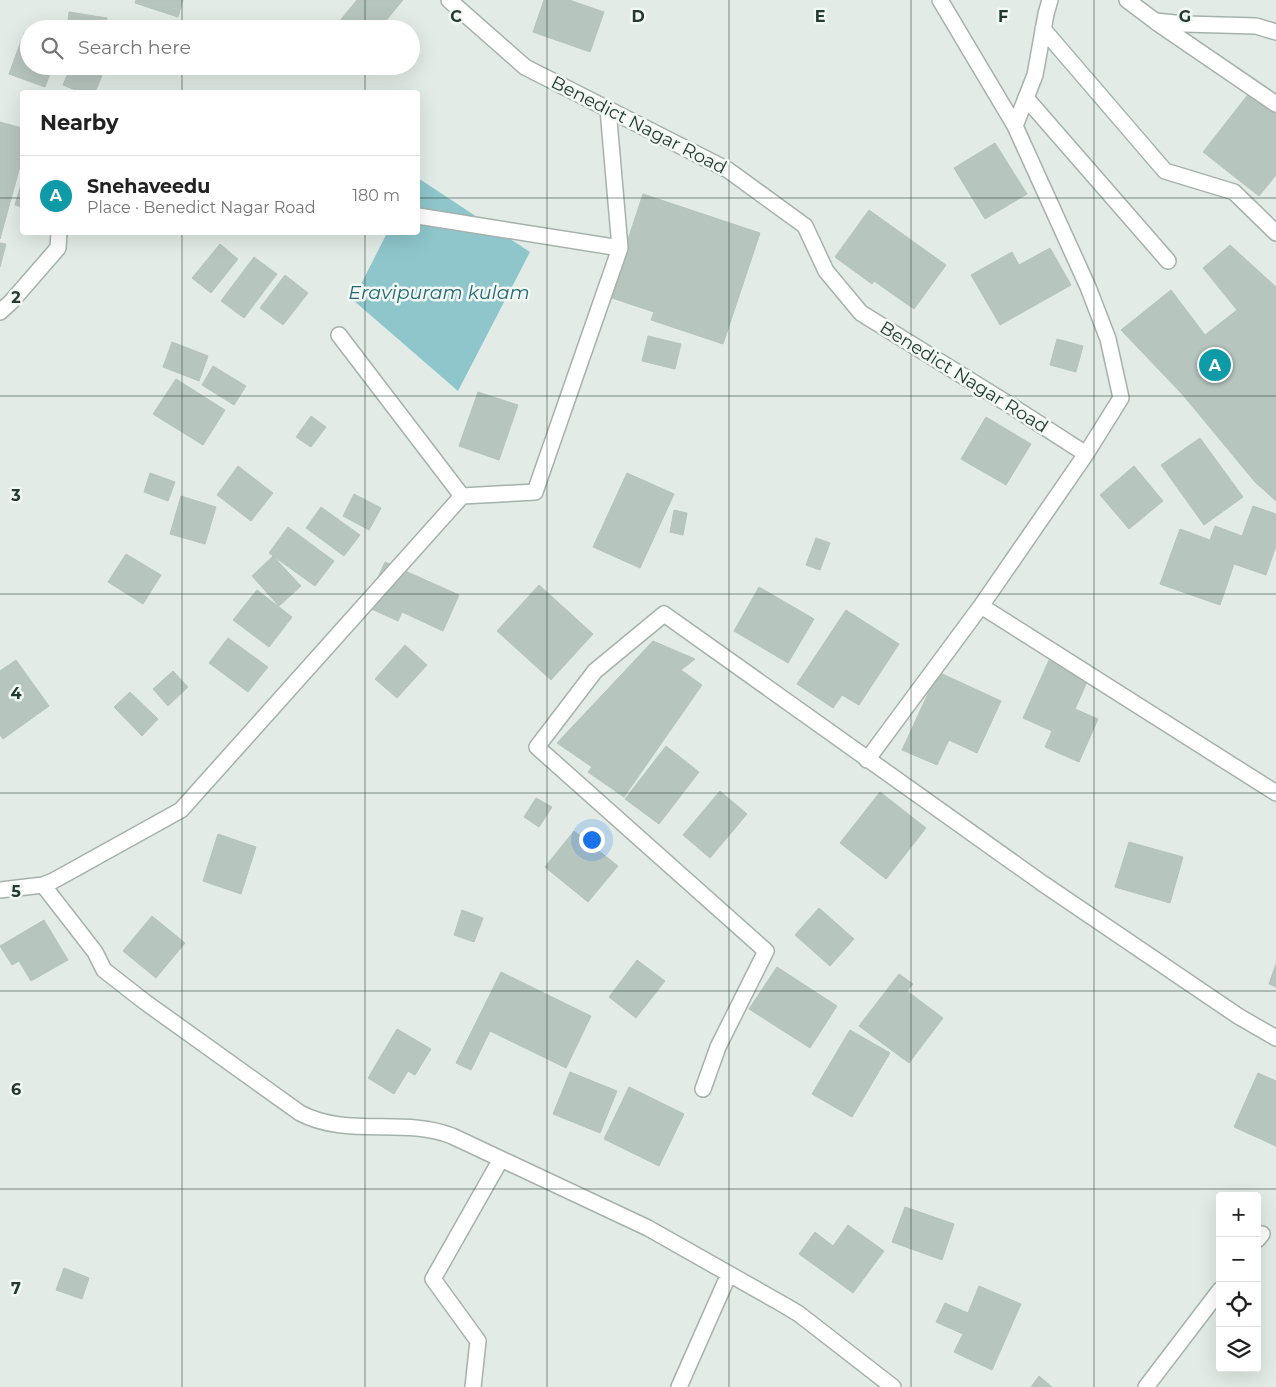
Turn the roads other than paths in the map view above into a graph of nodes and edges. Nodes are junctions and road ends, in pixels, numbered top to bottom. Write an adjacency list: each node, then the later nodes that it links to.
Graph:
1 (448, 0): 10 (street, Benedict Nagar Road)
2 (940, 0): 11 (street)
3 (1050, 0): 6 (street)
4 (1127, 0): 5 (street)
5 (1155, 21): 7 (street); 9 (street)
6 (1044, 29): 8 (street); 13 (street)
7 (1276, 32)
8 (1026, 98): 11 (street); 16 (street)
9 (1276, 104)
10 (608, 109): 15 (street); 19 (street, Benedict Nagar Road)
11 (1015, 126): 19 (street)
12 (420, 216): 15 (street)
13 (1276, 233)
14 (60, 235): 17 (street)
15 (620, 248): 20 (street)
16 (1168, 261)
17 (0, 312)
18 (339, 334): 20 (street)
19 (1086, 454): 21 (street)
20 (462, 496): 24 (street)
21 (982, 606): 22 (street); 23 (street)
22 (867, 760): 26 (street); 27 (street)
23 (1276, 793)
24 (43, 885): 25 (street); 28 (street)
25 (0, 890)
26 (1276, 1038)
27 (703, 1089)
28 (501, 1159): 29 (street); 31 (street)
29 (729, 1274): 32 (street); 33 (street)
30 (1216, 1295): 34 (street)
31 (473, 1387)
32 (679, 1387)
33 (893, 1387)
34 (1146, 1387)

